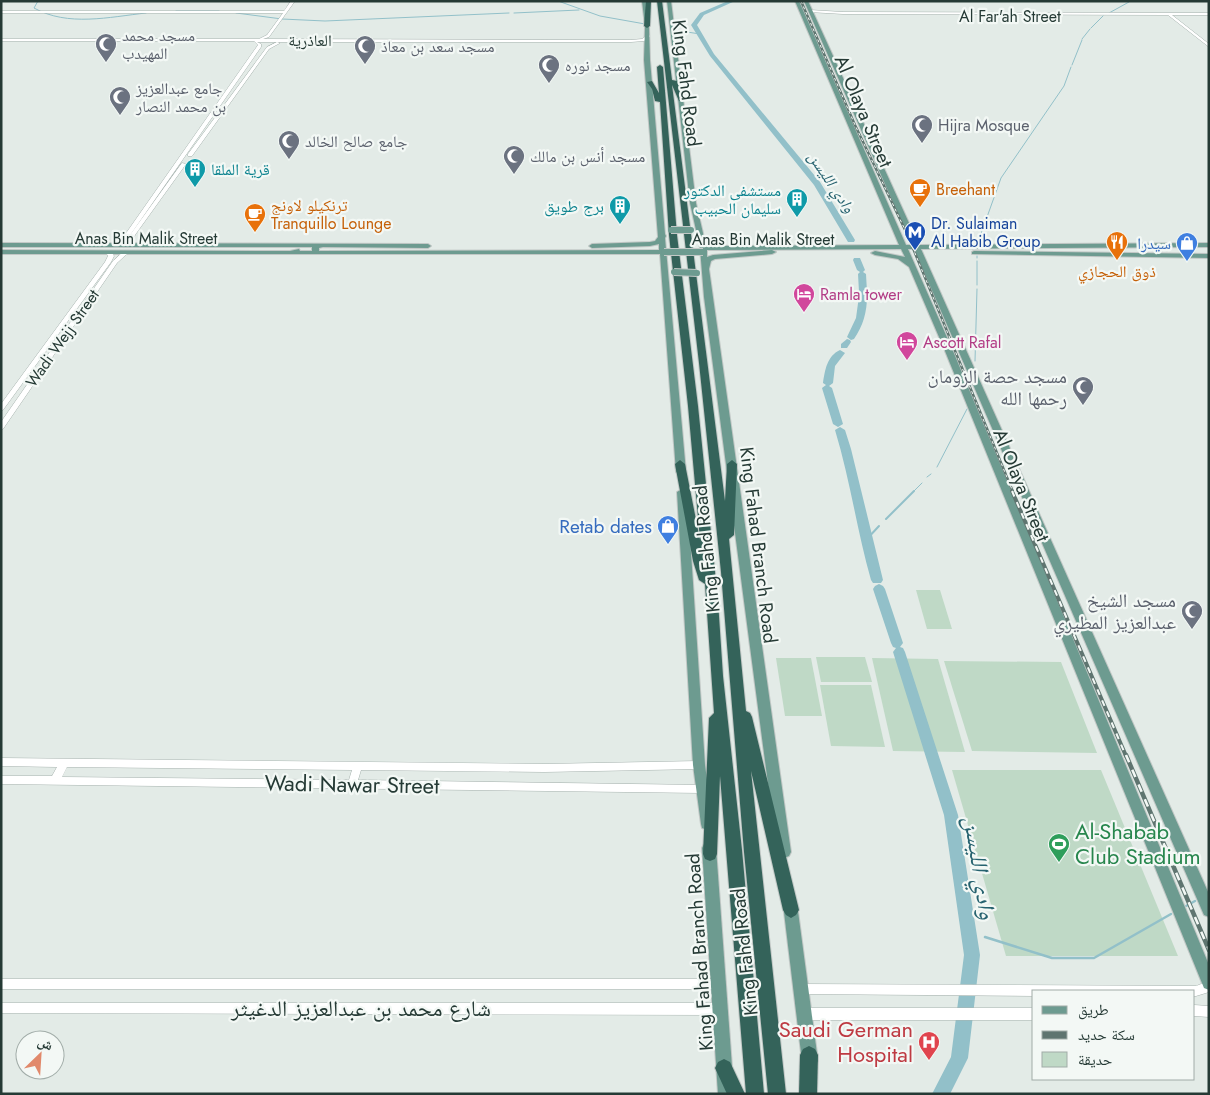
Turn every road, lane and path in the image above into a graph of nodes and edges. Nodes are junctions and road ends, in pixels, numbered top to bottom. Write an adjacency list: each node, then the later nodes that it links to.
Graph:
1 (293, 1): 10 (street)
2 (299, 1): 16 (street)
3 (644, 1): 17 (main road, King Fahad Branch Road)
4 (651, 1): 17 (highway); 35 (highway, King Fahd Road)
5 (659, 1): 21 (highway, King Fahd Road)
6 (668, 1): 13 (main road, King Fahad Branch Road)
7 (797, 1): 43 (main road, Al Olaya Street)
8 (806, 1): 11 (main road, Al Olaya Street)
9 (1, 13): 10 (street)
10 (282, 13): 15 (street)
11 (816, 14): 14 (street, Al Far'ah Street); 44 (main road, Al Olaya Street)
12 (1209, 15): 14 (street, Al Far'ah Street)
13 (669, 16): 21 (highway); 34 (main road, King Fahad Branch Road)
14 (1174, 16): 26 (street); 26 (street)
15 (280, 20): 16 (street); 18 (street)
16 (286, 20): 19 (street)
17 (648, 26): 20 (main road, King Fahad Branch Road)
18 (268, 36): 19 (street); 23 (street)
19 (275, 36): 24 (street)
20 (648, 36): 25 (street, العاذرية); 27 (main road, King Fahad Branch Road)
21 (664, 39): 30 (highway, King Fahd Road)
22 (1, 41): 23 (street, العاذرية)
23 (257, 41): 24 (street, العاذرية); 28 (street)
24 (280, 41): 25 (street, العاذرية); 29 (street)
25 (631, 42): 27 (street, العاذرية)
26 (1207, 43)
27 (647, 46): 31 (main road, King Fahad Branch Road)
28 (259, 47): 29 (street); 32 (street)
29 (268, 48): 33 (street)
30 (667, 65): 34 (highway); 74 (highway, King Fahd Road)
31 (650, 82): 35 (highway); 38 (main road, King Fahad Branch Road)
32 (232, 87): 33 (street); 36 (street)
33 (238, 88): 37 (street)
34 (681, 100): 39 (main road, King Fahad Branch Road)
35 (664, 114): 75 (highway, King Fahd Road)
36 (148, 206): 37 (street); 40 (street)
37 (154, 206): 40 (street)
38 (662, 226): 39 (main road, bridge); 41 (main road, King Fahad Branch Road)
39 (695, 229): 42 (main road, King Fahad Branch Road)
40 (131, 234): 46 (street); 47 (street)
41 (663, 236): 53 (main road); 54 (main road, King Fahad Branch Road)
42 (701, 236): 55 (main road, King Fahad Branch Road); 56 (main road)
43 (897, 236): 57 (main road); 58 (main road, Al Olaya Street)
44 (911, 236): 49 (main road); 59 (main road, Al Olaya Street)
45 (1, 244): 46 (main road, Anas Bin Malik Street)
46 (115, 245): 47 (main road, Anas Bin Malik Street)
47 (132, 245): 52 (main road, Anas Bin Malik Street)
48 (322, 245): 52 (main road, Anas Bin Malik Street); 53 (main road, Anas Bin Malik Street); 63 (main road)
49 (941, 246): 50 (main road); 59 (main road)
50 (1118, 246): 51 (main road); 65 (main road)
51 (1209, 247): 64 (main road)
52 (290, 249): 62 (main road, Anas Bin Malik Street); 63 (main road, Anas Bin Malik Street)
53 (592, 249): 54 (main road, Anas Bin Malik Street); 63 (main road, Anas Bin Malik Street); 68 (main road)
54 (664, 250): 55 (main road, Anas Bin Malik Street, bridge); 68 (main road, King Fahad Branch Road)
55 (703, 250): 56 (main road, Anas Bin Malik Street); 69 (main road, King Fahad Branch Road)
56 (771, 250): 57 (main road, Anas Bin Malik Street); 69 (main road)
57 (876, 250): 58 (main road, Anas Bin Malik Street); 67 (main road)
58 (905, 250): 59 (main road, Anas Bin Malik Street); 67 (main road, Al Olaya Street)
59 (917, 250): 65 (main road, Anas Bin Malik Street); 88 (main road, Al Olaya Street)
60 (1, 252): 61 (main road, Anas Bin Malik Street)
61 (108, 252): 62 (main road, Anas Bin Malik Street); 66 (street)
62 (126, 252): 66 (street, Wadi Wejj Street)
63 (317, 253)
64 (1209, 255): 65 (main road, Anas Bin Malik Street)
65 (1130, 256)
66 (111, 262): 70 (street, Wadi Wejj Street); 71 (street, Wadi Wejj Street)
67 (911, 266): 91 (main road, Al Olaya Street)
68 (668, 273): 69 (main road, bridge); 72 (main road, King Fahad Branch Road)
69 (703, 274): 73 (main road, King Fahad Branch Road)
70 (1, 408)
71 (1, 427)
72 (680, 464): 75 (highway); 80 (main road, King Fahad Branch Road)
73 (732, 464): 74 (highway); 87 (main road, King Fahad Branch Road)
74 (726, 572): 77 (highway, King Fahd Road)
75 (712, 601): 76 (highway, King Fahd Road)
76 (717, 676): 86 (highway); 105 (highway, King Fahd Road)
77 (735, 678): 87 (highway); 106 (highway, King Fahd Road)
78 (1, 762): 79 (street, Wadi Nawar Street)
79 (64, 763): 81 (street, Wadi Nawar Street); 83 (street)
80 (699, 765): 81 (street, Wadi Nawar Street); 85 (main road, King Fahad Branch Road)
81 (357, 766): 84 (street)
82 (1, 780): 83 (street, Wadi Nawar Street)
83 (55, 780): 84 (street, Wadi Nawar Street)
84 (353, 784): 85 (street, Wadi Nawar Street)
85 (702, 789): 86 (main road, King Fahad Branch Road)
86 (710, 854): 90 (main road, King Fahad Branch Road)
87 (791, 910): 92 (main road, King Fahad Branch Road)
88 (1209, 910)
89 (1, 984): 90 (street, شارع محمد بن عبدالعزيز الدغيثر)
90 (719, 984): 96 (main road, King Fahad Branch Road)
91 (1209, 984): 94 (street)
92 (801, 989): 93 (street); 99 (main road, King Fahad Branch Road)
93 (1032, 990)
94 (1195, 991)
95 (1, 1008): 96 (street, شارع محمد بن عبدالعزيز الدغيثر)
96 (721, 1009): 102 (main road, King Fahad Branch Road)
97 (1195, 1010): 98 (street)
98 (1209, 1012)
99 (804, 1014): 100 (street); 101 (main road, King Fahad Branch Road)
100 (1032, 1014)
101 (809, 1055): 107 (highway); 108 (main road, King Fahad Branch Road)
102 (724, 1068): 103 (main road, King Fahad Branch Road); 104 (highway)
103 (726, 1094)
104 (736, 1094)
105 (755, 1094)
106 (777, 1094)
107 (808, 1094)
108 (814, 1094)

